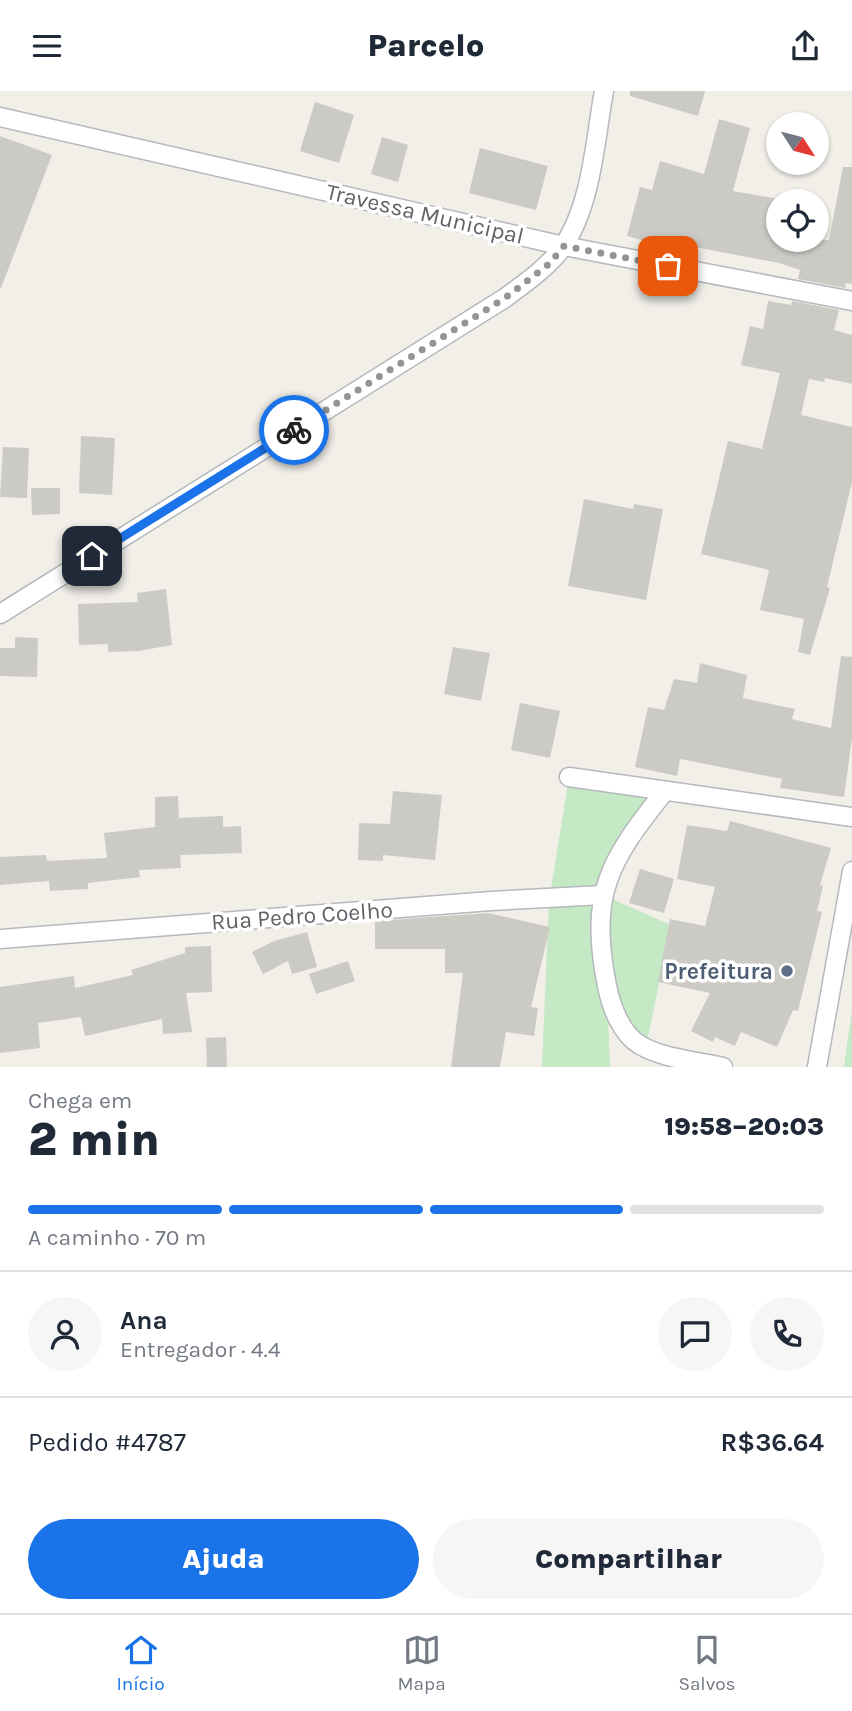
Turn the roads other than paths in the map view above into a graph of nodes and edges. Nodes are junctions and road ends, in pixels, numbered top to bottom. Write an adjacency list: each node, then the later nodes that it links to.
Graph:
1 (604, 91): 3 (street)
2 (0, 117): 3 (street, Travessa Municipal)
3 (564, 246): 4 (street, Travessa Municipal); 5 (street)
4 (852, 301)
5 (0, 614)
6 (569, 777): 7 (street)
7 (665, 791): 8 (street); 10 (street)
8 (852, 817)
9 (852, 871): 13 (street)
10 (603, 895): 11 (street, Rua Pedro Coelho); 12 (street)
11 (0, 939)
12 (723, 1067)
13 (817, 1067)

